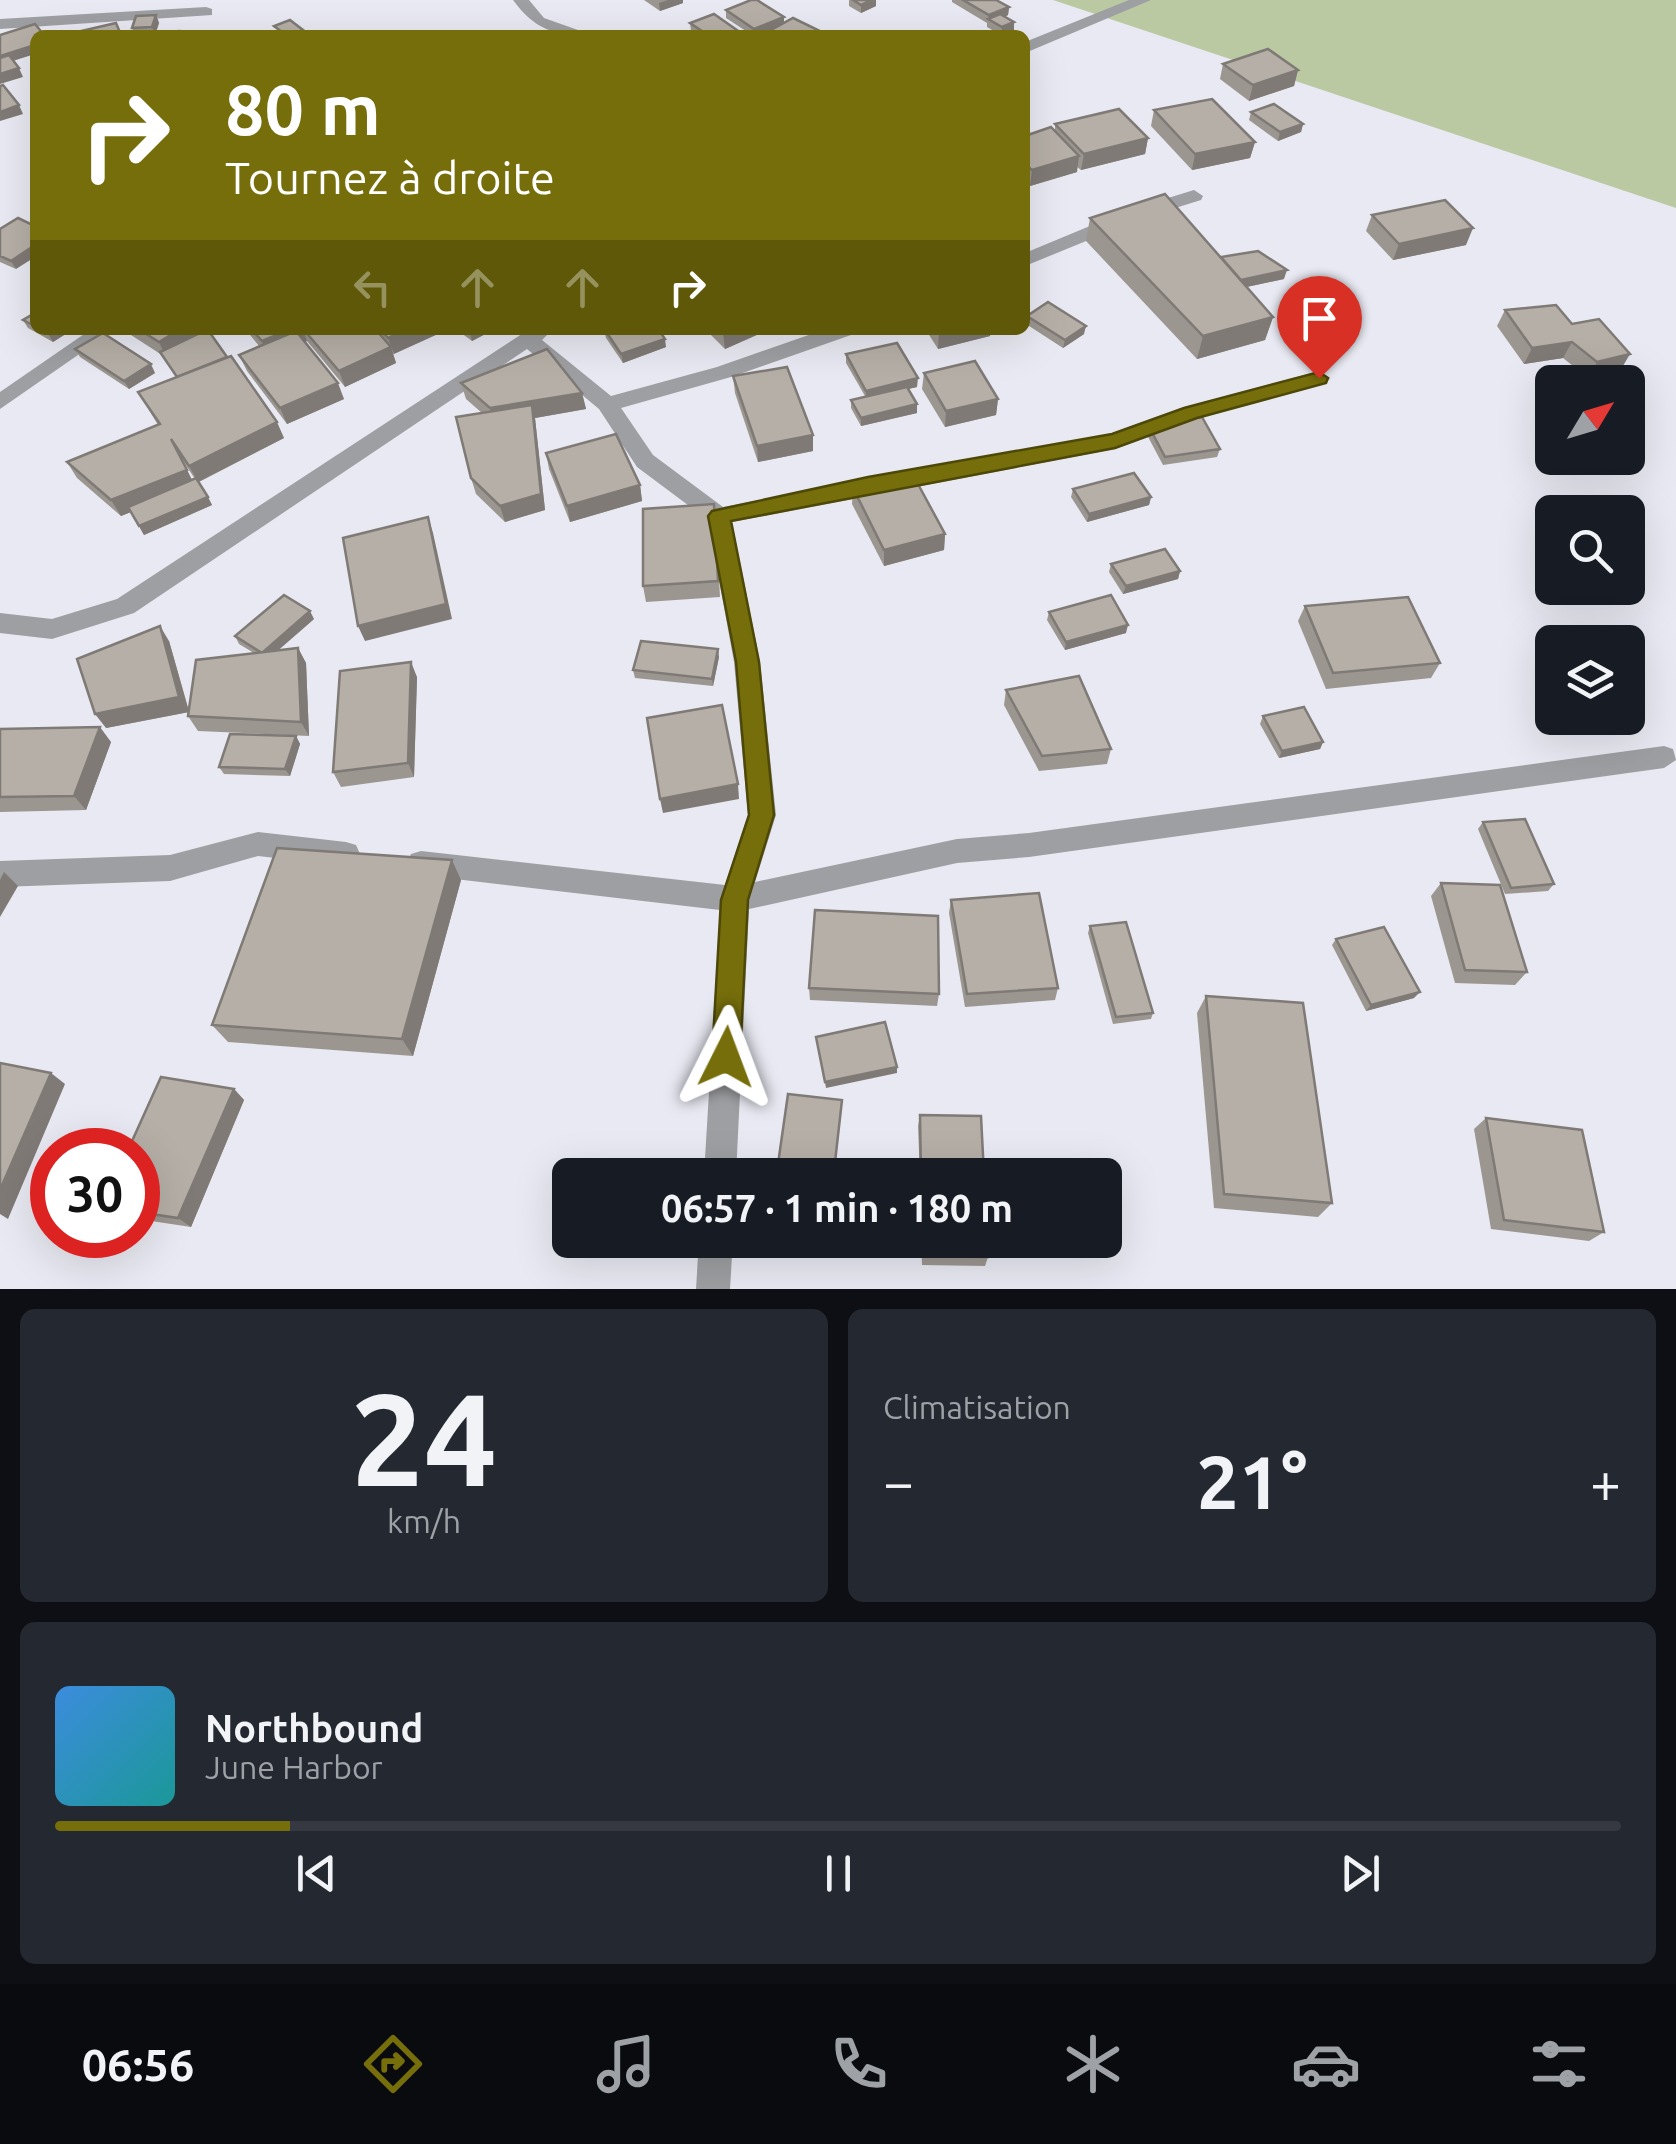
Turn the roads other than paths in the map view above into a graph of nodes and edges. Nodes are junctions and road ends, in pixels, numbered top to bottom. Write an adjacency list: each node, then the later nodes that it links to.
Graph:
1 (520, 0): 5 (street)
2 (1143, 0): 6 (street)
3 (206, 12): 4 (street)
4 (0, 24)
5 (568, 30)
6 (1030, 46)
7 (1194, 196): 8 (street)
8 (1030, 258)
9 (97, 335): 14 (street)
10 (533, 335): 17 (street)
11 (536, 335): 15 (street)
12 (830, 335): 15 (street)
13 (1319, 378): 16 (street)
14 (0, 402)
15 (606, 404): 16 (street)
16 (719, 516): 20 (street)
17 (0, 623)
18 (1664, 756): 20 (street)
19 (0, 874): 20 (street)
20 (734, 900): 21 (street)
21 (721, 1158)
22 (715, 1258): 23 (street)
23 (714, 1289)

